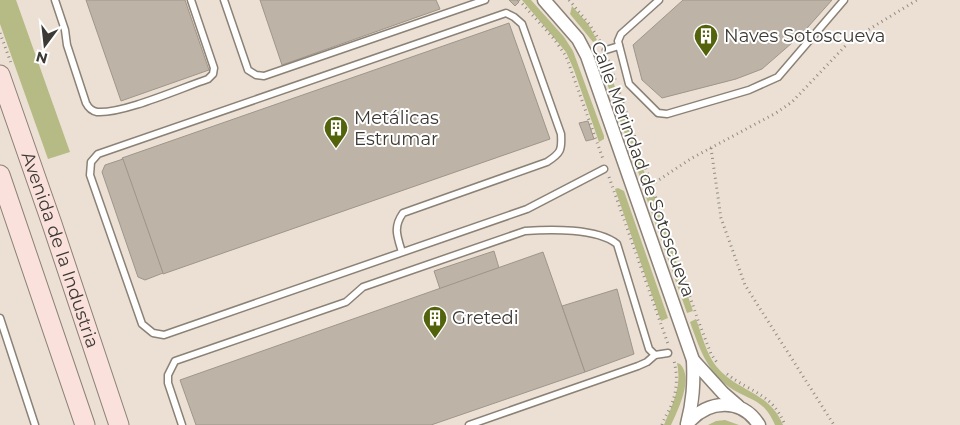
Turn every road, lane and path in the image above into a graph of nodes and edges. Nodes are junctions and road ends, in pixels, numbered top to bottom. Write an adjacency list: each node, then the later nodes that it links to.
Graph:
1 (55, 0): 2 (lane)
2 (191, 0)
3 (224, 0): 4 (lane)
4 (485, 0)
5 (519, 0): 16 (path)
6 (544, 0): 21 (street, Calle Merindad de Sotoscueva)
7 (569, 0): 12 (path)
8 (659, 0): 11 (lane)
9 (844, 0): 11 (lane)
10 (917, 0): 15 (path)
11 (619, 46): 12 (lane)
12 (604, 48)
13 (607, 58): 20 (path)
14 (0, 75): 31 (main road, Avenida de la Industria)
15 (711, 148): 20 (path); 38 (path)
16 (603, 160)
17 (604, 168): 22 (lane)
18 (0, 175): 30 (main road, Avenida de la Industria)
19 (608, 175): 24 (path)
20 (652, 185): 21 (path); 37 (path)
21 (636, 195): 27 (street, Calle Merindad de Sotoscueva)
22 (402, 252): 22 (lane)
23 (0, 318): 29 (lane)
24 (668, 345)
25 (670, 353): 26 (lane); 34 (path)
26 (655, 355): 32 (lane); 33 (lane)
27 (693, 360): 28 (street, Calle Merindad de Sotoscueva); 35 (street, Calle Merindad de Sotoscueva)
28 (743, 410): 35 (street); 36 (street, Calle Merindad de Sotoscueva)
29 (35, 425)
30 (84, 425)
31 (119, 425)
32 (182, 425)
33 (469, 425)
34 (662, 425)
35 (686, 425)
36 (759, 425)
37 (785, 425)
38 (834, 425)

